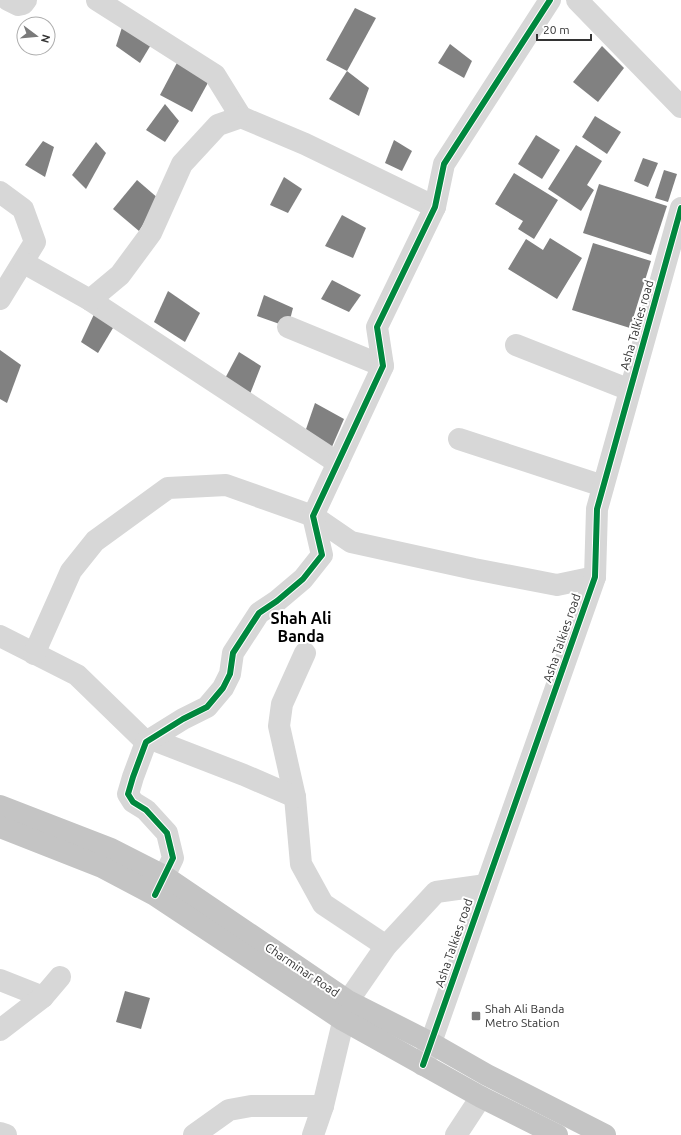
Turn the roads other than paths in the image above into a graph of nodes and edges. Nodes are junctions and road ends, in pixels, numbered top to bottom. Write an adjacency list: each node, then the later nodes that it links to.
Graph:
1 (8, 0): 2 (street)
2 (26, 0)
3 (97, 0): 7 (street)
4 (550, 0): 9 (street)
5 (577, 0): 6 (street)
6 (681, 107)
7 (241, 117): 9 (street); 13 (street)
8 (0, 192): 11 (street)
9 (435, 206): 16 (street)
10 (681, 208): 17 (street, Asha Talkies road)
11 (24, 263): 12 (street); 13 (street)
12 (0, 299)
13 (90, 300): 19 (street)
14 (288, 327): 16 (street)
15 (516, 345): 17 (street)
16 (383, 366): 19 (street)
17 (630, 390): 20 (street, Asha Talkies road)
18 (459, 439): 20 (street)
19 (338, 463): 21 (street)
20 (603, 486): 22 (street, Asha Talkies road)
21 (313, 516): 22 (street); 25 (street); 26 (street)
22 (595, 577): 30 (street, Asha Talkies road)
23 (0, 636): 25 (street)
24 (304, 653): 27 (street)
25 (34, 654): 26 (street)
26 (149, 741): 27 (street); 31 (street)
27 (295, 797): 32 (street)
28 (0, 806): 31 (highway, Charminar Road)
29 (0, 827): 31 (highway, Charminar Road)
30 (486, 885): 32 (street); 38 (street, Asha Talkies road)
31 (160, 886): 36 (highway, Charminar Road)
32 (386, 946): 36 (street)
33 (60, 977): 35 (street)
34 (0, 980): 35 (street)
35 (43, 997): 37 (street)
36 (345, 1010): 38 (highway, Charminar Road); 39 (highway, Charminar Road); 41 (street)
37 (0, 1030)
38 (431, 1043): 39 (street, Asha Talkies road); 48 (highway, Charminar Road)
39 (423, 1064): 40 (highway, Charminar Road)
40 (481, 1097): 46 (street); 47 (highway, Charminar Road)
41 (324, 1106): 44 (street); 45 (street)
42 (0, 1133): 43 (street)
43 (6, 1135)
44 (194, 1135)
45 (313, 1135)
46 (456, 1135)
47 (557, 1135)
48 (605, 1135)

